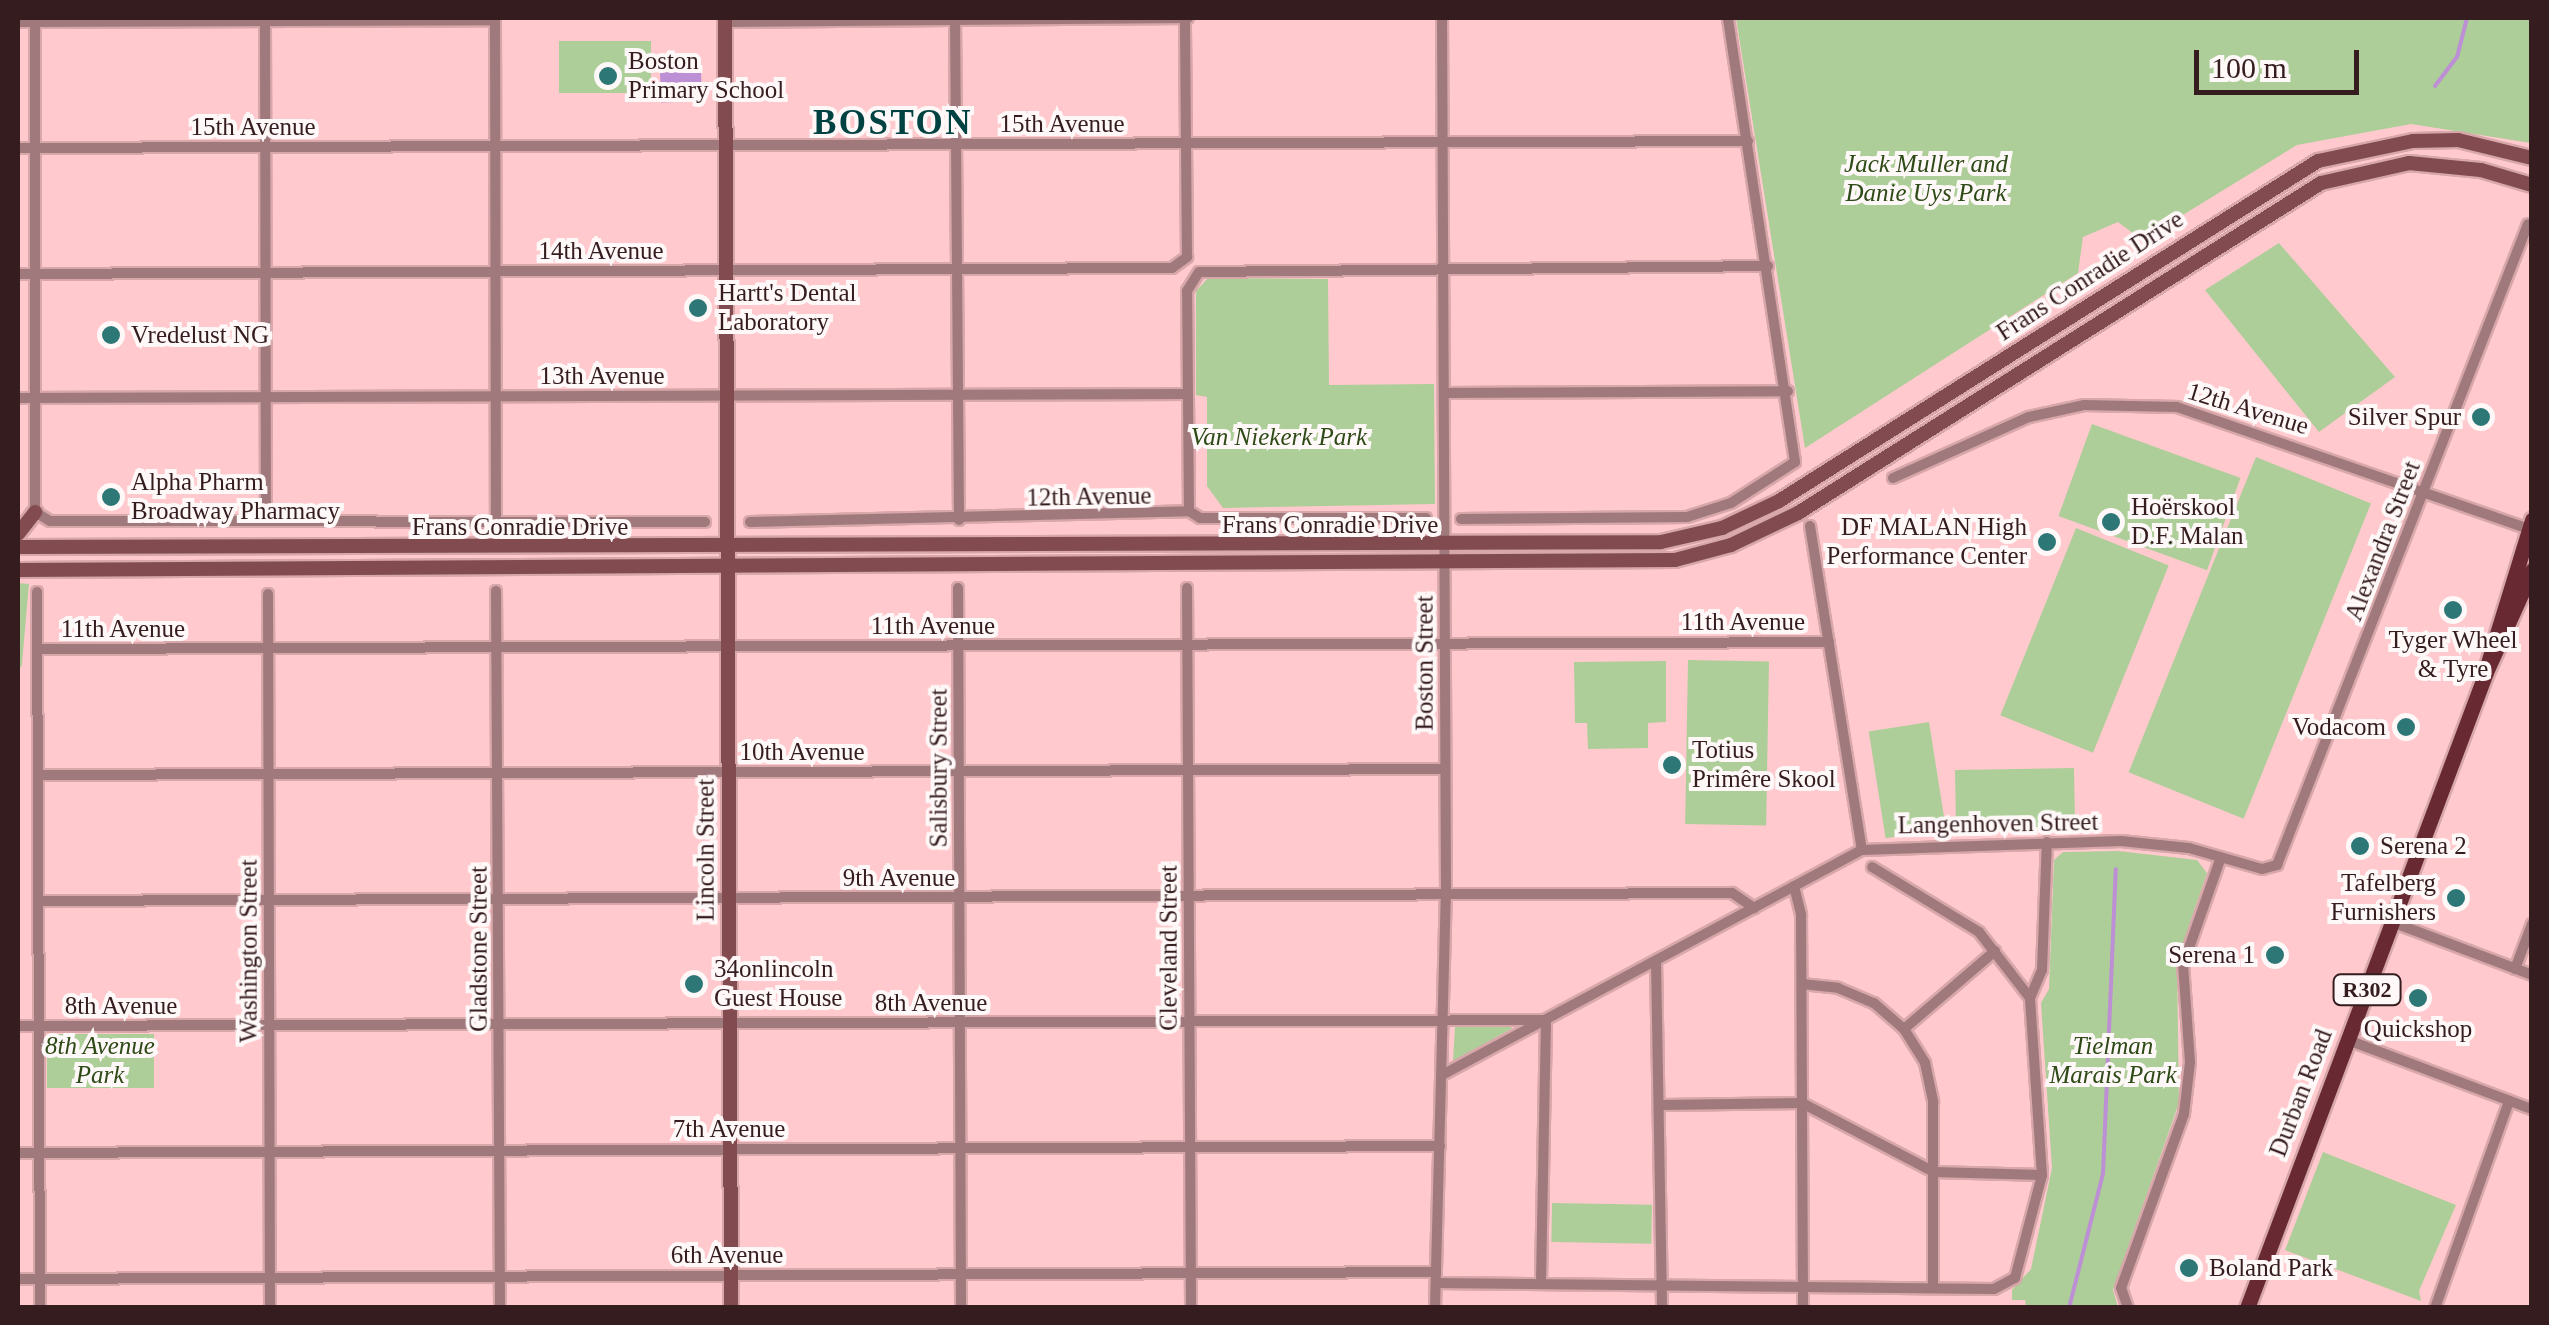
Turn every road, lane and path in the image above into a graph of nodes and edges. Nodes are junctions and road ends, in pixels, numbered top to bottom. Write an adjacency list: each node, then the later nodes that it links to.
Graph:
1 (955, 18): 2 (street); 8 (street); 13 (street)
2 (1187, 18): 12 (street)
3 (1442, 18): 11 (street, Boston Street)
4 (1728, 18): 10 (street)
5 (265, 19): 6 (street); 7 (street); 16 (street)
6 (495, 19): 15 (street)
7 (35, 20): 9 (street); 18 (street)
8 (725, 20): 14 (main road, Lincoln Street)
9 (18, 22)
10 (1748, 141): 11 (street, 15th Avenue); 22 (street)
11 (1442, 142): 12 (street, 15th Avenue); 23 (street, Boston Street)
12 (1186, 143): 13 (street, 15th Avenue); 24 (street, 14th Avenue)
13 (956, 144): 14 (street, 15th Avenue); 24 (street)
14 (726, 145): 15 (street, 15th Avenue); 25 (main road, Lincoln Street)
15 (496, 146): 16 (street, 15th Avenue); 26 (street)
16 (266, 147): 18 (street, 15th Avenue); 27 (street)
17 (18, 148): 18 (street, 15th Avenue)
18 (35, 148): 29 (street)
19 (2532, 158): 54 (main road, Frans Conradie Drive)
20 (2532, 185): 56 (main road, Frans Conradie Drive)
21 (2528, 224): 40 (street, Alexandra Street)
22 (1768, 266): 23 (street); 30 (street)
23 (1443, 267): 32 (street, Boston Street); 33 (street)
24 (957, 270): 25 (street, 14th Avenue); 34 (street)
25 (726, 271): 26 (street, 14th Avenue); 31 (main road, Lincoln Street)
26 (495, 272): 27 (street, 14th Avenue); 35 (street)
27 (265, 273): 29 (street, 14th Avenue); 38 (street)
28 (18, 274): 29 (street, 14th Avenue)
29 (36, 274): 37 (street)
30 (1788, 391): 32 (street); 44 (street)
31 (727, 392): 34 (street, 13th Avenue); 35 (street, 13th Avenue); 55 (main road, Lincoln Street)
32 (1444, 393): 54 (street, Boston Street)
33 (1187, 394): 34 (street, 13th Avenue); 41 (street)
34 (957, 395): 45 (street)
35 (496, 397): 38 (street, 13th Avenue); 47 (street)
36 (18, 398): 37 (street, 13th Avenue)
37 (36, 398): 38 (street, 13th Avenue); 42 (street)
38 (267, 398): 46 (street)
39 (1893, 478): 40 (street, 12th Avenue)
40 (2424, 490): 51 (street, 12th Avenue); 85 (street, Alexandra Street)
41 (1189, 511): 43 (street, 12th Avenue); 45 (street, 12th Avenue)
42 (35, 512): 46 (street); 52 (main road)
43 (1426, 518)
44 (1461, 519)
45 (959, 520): 49 (street, 12th Avenue)
46 (266, 521): 47 (street)
47 (496, 522): 48 (street)
48 (705, 522)
49 (750, 522)
50 (1810, 526): 65 (street, Langenhoven Street)
51 (2530, 526): 73 (main road, Durban Road / R302)
52 (18, 534)
53 (18, 547): 55 (main road, Frans Conradie Drive)
54 (1445, 547): 55 (main road, Frans Conradie Drive); 56 (street, Boston Street)
55 (728, 548): 58 (main road, Lincoln Street)
56 (1445, 566): 58 (main road, Frans Conradie Drive); 66 (street, Boston Street)
57 (18, 570): 58 (main road, Frans Conradie Drive)
58 (728, 570): 69 (main road, Lincoln Street)
59 (2532, 570): 73 (main road, Durban Road / R302)
60 (958, 588): 68 (street, Salisbury Street)
61 (1187, 588): 67 (street, Cleveland Street)
62 (496, 591): 71 (street, Gladstone Street)
63 (37, 592): 72 (street)
64 (268, 594): 70 (street, Washington Street)
65 (1829, 642): 66 (street, 11th Avenue); 82 (street, Langenhoven Street)
66 (1444, 643): 67 (street, 11th Avenue); 74 (street, Boston Street)
67 (1188, 644): 68 (street, 11th Avenue); 75 (street, Cleveland Street)
68 (958, 646): 69 (street, 11th Avenue); 77 (street, Salisbury Street)
69 (728, 647): 71 (street, 11th Avenue); 76 (main road, Lincoln Street)
70 (268, 648): 71 (street, 11th Avenue); 72 (street, 11th Avenue); 78 (street, Washington Street)
71 (498, 648): 79 (street, Gladstone Street)
72 (37, 649): 80 (street)
73 (2486, 672): 95 (main road, Durban Road / R302)
74 (1445, 769): 75 (street, 10th Avenue); 87 (street, Boston Street)
75 (1189, 770): 77 (street, 10th Avenue); 88 (street, Cleveland Street)
76 (728, 772): 77 (street, 10th Avenue); 79 (street, 10th Avenue); 89 (main road, Lincoln Street)
77 (958, 772): 90 (street, Salisbury Street)
78 (268, 774): 79 (street, 10th Avenue); 80 (street, 10th Avenue); 92 (street, Washington Street)
79 (498, 774): 93 (street, Gladstone Street)
80 (38, 775): 91 (street)
81 (2046, 842): 82 (street, Langenhoven Street); 83 (street, Langenhoven Street); 102 (street)
82 (1862, 850): 86 (street)
83 (2221, 857): 85 (street, Langenhoven Street); 150 (street)
84 (1872, 867): 97 (street)
85 (2270, 869)
86 (1794, 886): 94 (street); 101 (street)
87 (1446, 894): 88 (street, 9th Avenue); 94 (street, 9th Avenue); 104 (street, Boston Street)
88 (1189, 895): 90 (street, 9th Avenue); 105 (street, Cleveland Street)
89 (730, 897): 90 (street, 9th Avenue); 93 (street, 9th Avenue); 108 (main road, Lincoln Street)
90 (960, 898): 106 (street, Salisbury Street)
91 (39, 900): 92 (street, 9th Avenue); 111 (street)
92 (268, 900): 93 (street, 9th Avenue); 109 (street, Washington Street)
93 (498, 900): 107 (street, Gladstone Street)
94 (1754, 908): 98 (street)
95 (2392, 922): 99 (street); 113 (main road, Durban Road / R302)
96 (2532, 924): 99 (street)
97 (1995, 951): 102 (street); 112 (street)
98 (1656, 961): 103 (street); 117 (street)
99 (2515, 968): 100 (street)
100 (2532, 975)
101 (1802, 984): 112 (street); 116 (street)
102 (2030, 998): 128 (street)
103 (1546, 1020): 104 (street, 8th Avenue); 114 (street); 137 (street)
104 (1443, 1021): 105 (street, 8th Avenue); 114 (street, Boston Street)
105 (1190, 1022): 106 (street, 8th Avenue); 120 (street, Cleveland Street)
106 (960, 1023): 108 (street, 8th Avenue); 122 (street, Salisbury Street)
107 (499, 1024): 108 (street, 8th Avenue); 109 (street, 8th Avenue); 123 (street, Gladstone Street)
108 (729, 1024): 121 (main road, Lincoln Street)
109 (269, 1025): 111 (street, 8th Avenue); 125 (street, Washington Street)
110 (18, 1026): 111 (street, 8th Avenue)
111 (39, 1026): 124 (street)
112 (1904, 1029): 127 (street)
113 (2348, 1040): 115 (street); 151 (main road, Durban Road / R302)
114 (1442, 1074): 119 (street, Boston Street)
115 (2509, 1100): 118 (street); 152 (street)
116 (1802, 1103): 117 (street); 127 (street); 140 (street)
117 (1663, 1105): 138 (street)
118 (2532, 1109)
119 (1440, 1146): 120 (street, 7th Avenue); 136 (street, Boston Street)
120 (1190, 1148): 122 (street, 7th Avenue); 129 (street, Cleveland Street)
121 (730, 1149): 122 (street, 7th Avenue); 123 (street, 7th Avenue); 130 (main road, Lincoln Street)
122 (960, 1149): 131 (street, Salisbury Street)
123 (500, 1151): 125 (street, 7th Avenue); 132 (street, Gladstone Street)
124 (40, 1152): 125 (street, 7th Avenue); 126 (street, 7th Avenue); 134 (street)
125 (270, 1152): 135 (street, Washington Street)
126 (18, 1153)
127 (1934, 1172): 128 (street); 139 (street)
128 (2042, 1175): 139 (street, 6th Avenue)
129 (1191, 1273): 131 (street, 6th Avenue); 136 (street, 6th Avenue); 146 (street, Cleveland Street)
130 (731, 1274): 131 (street, 6th Avenue); 132 (street, 6th Avenue); 144 (main road, Lincoln Street)
131 (961, 1274): 145 (street, Salisbury Street)
132 (500, 1276): 135 (street, 6th Avenue); 143 (street, Gladstone Street)
133 (18, 1278): 134 (street, 6th Avenue)
134 (40, 1278): 135 (street, 6th Avenue); 141 (street)
135 (270, 1278): 142 (street, Washington Street)
136 (1436, 1278): 137 (street, 6th Avenue); 147 (street, Boston Street)
137 (1541, 1284): 138 (street, 6th Avenue)
138 (1662, 1286): 140 (street, 6th Avenue); 148 (street)
139 (1933, 1288): 140 (street, 6th Avenue)
140 (1803, 1289): 149 (street)
141 (40, 1308)
142 (270, 1308)
143 (500, 1308)
144 (731, 1308)
145 (961, 1308)
146 (1191, 1308)
147 (1435, 1308)
148 (1662, 1308)
149 (1802, 1308)
150 (2128, 1308)
151 (2247, 1308)
152 (2435, 1308)

